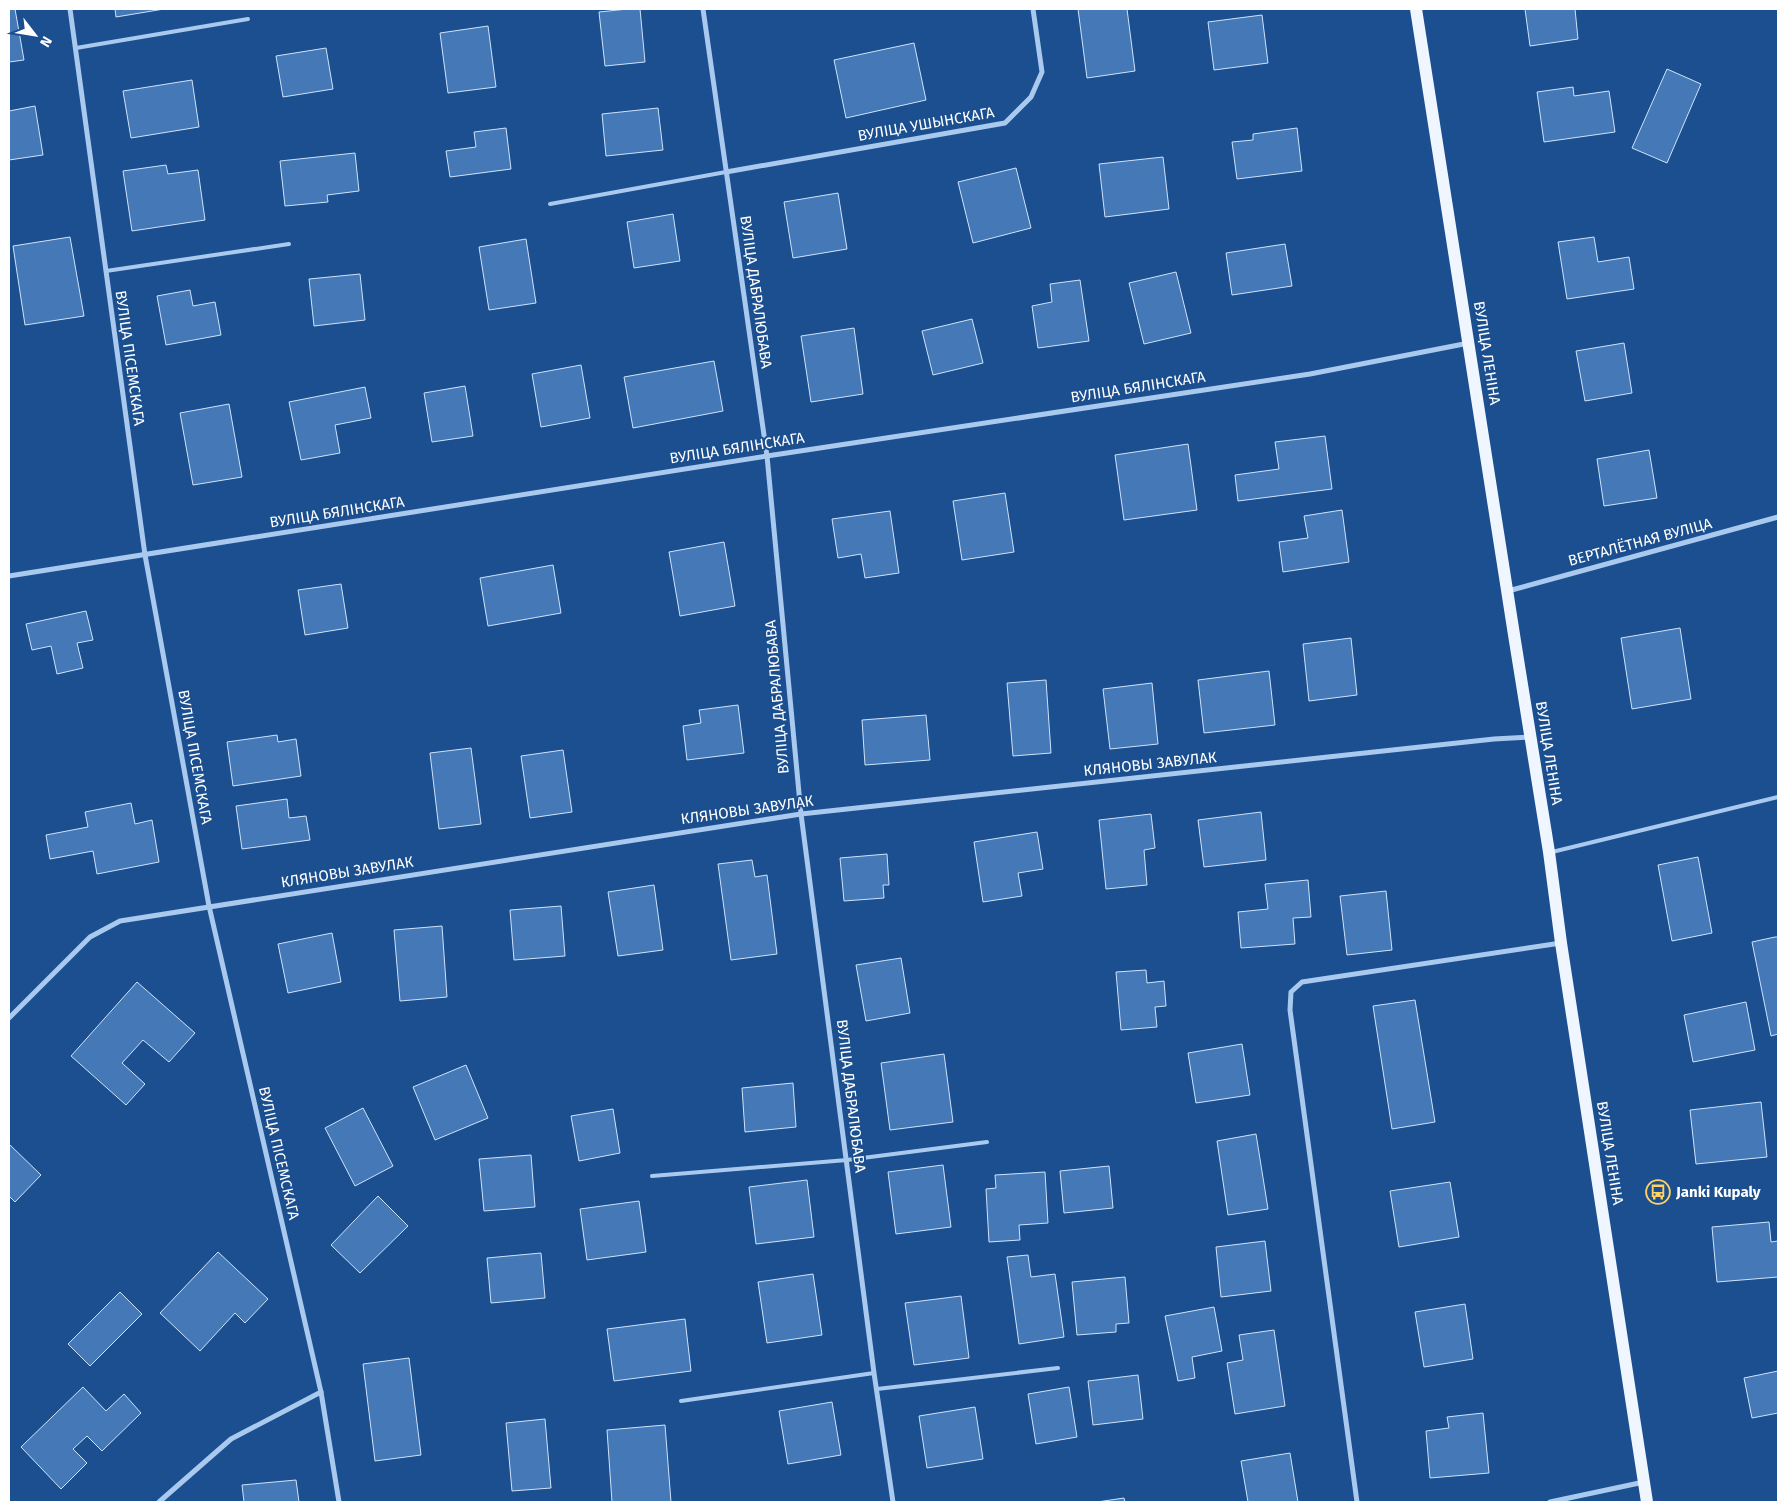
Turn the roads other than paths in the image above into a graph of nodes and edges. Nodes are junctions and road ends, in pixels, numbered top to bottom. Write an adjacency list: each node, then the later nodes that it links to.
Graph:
1 (70, 9): 6 (street, ВУЛІЦА ПІСЕМСКАГА)
2 (703, 9): 7 (street, ВУЛІЦА ДАБРАЛЮБАВА)
3 (1034, 9): 7 (street, ВУЛІЦА УШЫНСКАГА)
4 (1416, 9): 11 (main road, ВУЛІЦА ЛЕНІНА)
5 (248, 19): 6 (lane)
6 (76, 48): 10 (street, ВУЛІЦА ПІСЕМСКАГА)
7 (726, 172): 8 (lane); 12 (street, ВУЛІЦА ДАБРАЛЮБАВА)
8 (550, 204)
9 (289, 244): 10 (lane)
10 (106, 271): 14 (street, ВУЛІЦА ПІСЕМСКАГА)
11 (1469, 343): 12 (street, ВУЛІЦА БЯЛІНСКАГА); 16 (main road, ВУЛІЦА ЛЕНІНА)
12 (767, 456): 14 (street, ВУЛІЦА БЯЛІНСКАГА); 19 (street, ВУЛІЦА ДАБРАЛЮБАВА)
13 (1778, 517): 16 (street, ВЕРТАЛЁТНАЯ ВУЛІЦА)
14 (145, 555): 15 (street, ВУЛІЦА БЯЛІНСКАГА); 21 (street, ВУЛІЦА ПІСЕМСКАГА)
15 (9, 576)
16 (1508, 591): 17 (main road, ВУЛІЦА ЛЕНІНА)
17 (1530, 737): 19 (street, КЛЯНОВЫ ЗАВУЛАК); 20 (main road, ВУЛІЦА ЛЕНІНА)
18 (1778, 797): 20 (lane)
19 (801, 814): 21 (street, КЛЯНОВЫ ЗАВУЛАК); 25 (street, ВУЛІЦА ДАБРАЛЮБАВА)
20 (1550, 852): 22 (main road, ВУЛІЦА ЛЕНІНА)
21 (210, 906): 23 (street, КЛЯНОВЫ ЗАВУЛАК); 30 (street, ВУЛІЦА ПІСЕМСКАГА)
22 (1561, 943): 32 (main road, ВУЛІЦА ЛЕНІНА); 36 (street)
23 (9, 1018)
24 (987, 1142): 25 (lane)
25 (847, 1160): 26 (lane); 28 (street, ВУЛІЦА ДАБРАЛЮБАВА)
26 (652, 1176)
27 (1058, 1368): 29 (lane)
28 (874, 1373): 29 (street, ВУЛІЦА ДАБРАЛЮБАВА); 31 (lane)
29 (877, 1389): 35 (street, ВУЛІЦА ДАБРАЛЮБАВА)
30 (321, 1392): 33 (street); 34 (street, ВУЛІЦА ПІСЕМСКАГА)
31 (681, 1401)
32 (1644, 1482): 37 (street); 38 (main road, ВУЛІЦА ЛЕНІНА)
33 (159, 1502)
34 (339, 1502)
35 (893, 1502)
36 (1357, 1502)
37 (1550, 1502)
38 (1647, 1502)

